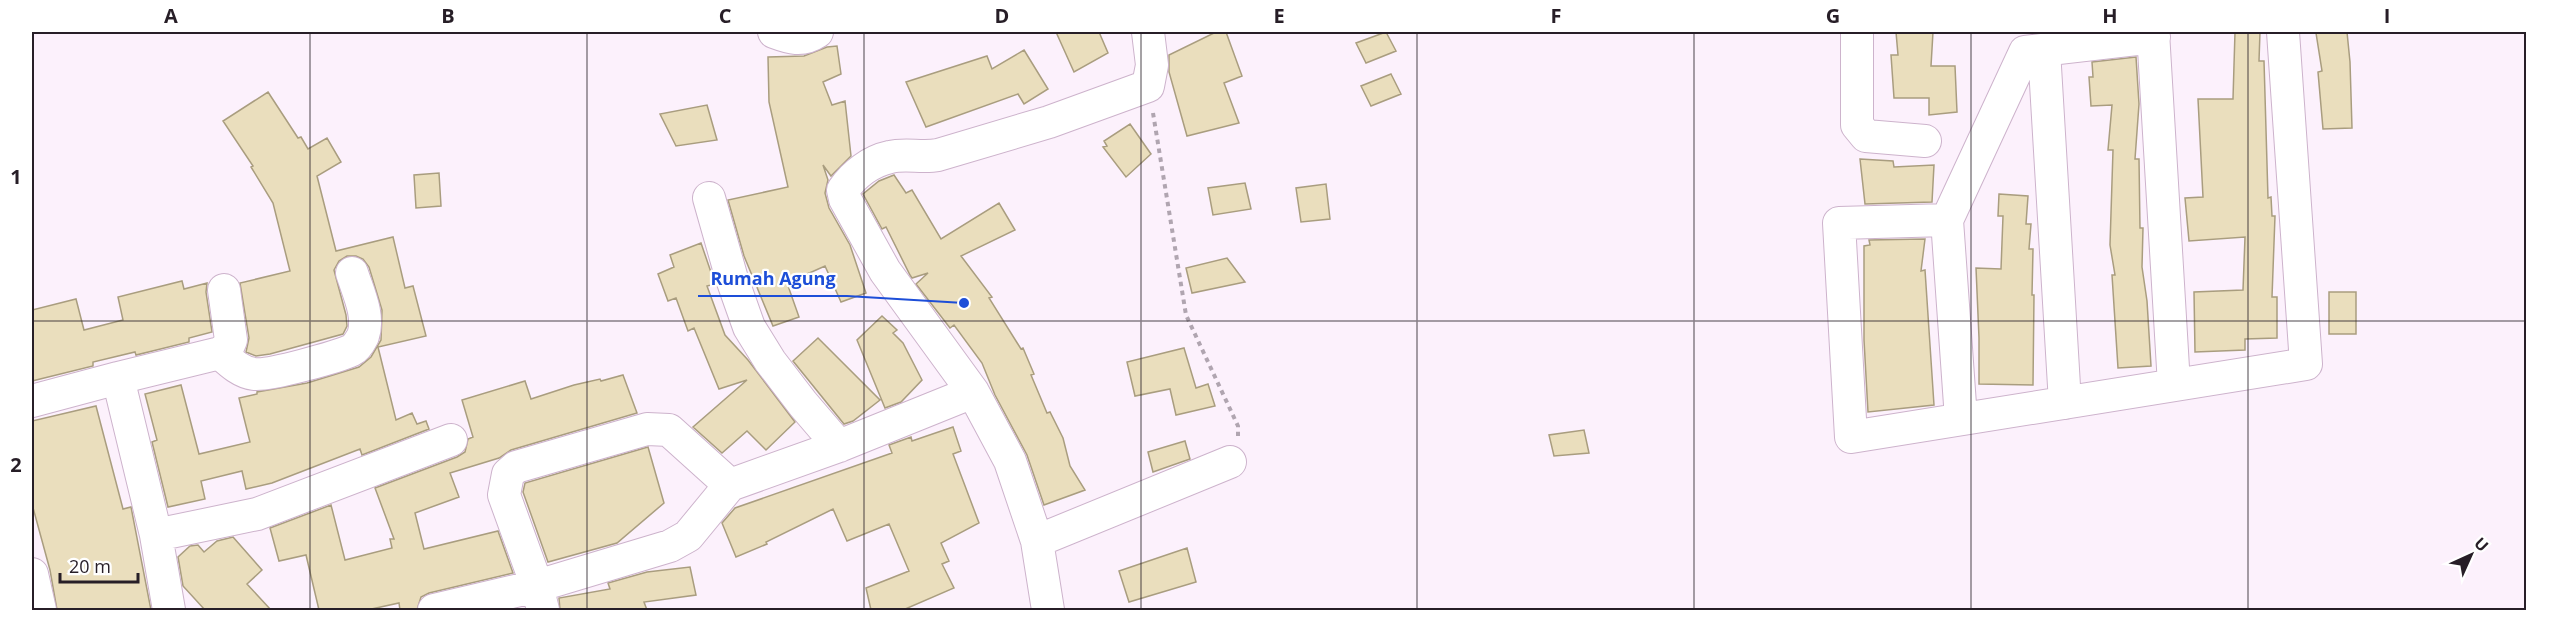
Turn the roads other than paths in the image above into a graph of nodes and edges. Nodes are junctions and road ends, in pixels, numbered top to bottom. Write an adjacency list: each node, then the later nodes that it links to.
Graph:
1 (774, 32): 2 (street)
2 (817, 32)
3 (1148, 32): 16 (street)
4 (1857, 32): 8 (street)
5 (2283, 32): 15 (street)
6 (2154, 34): 7 (street); 15 (street)
7 (2044, 50): 10 (street); 18 (street)
8 (1925, 141)
9 (709, 198): 21 (street)
10 (1947, 220): 19 (street); 19 (street)
11 (352, 273): 13 (street)
12 (224, 290): 13 (street)
13 (220, 353): 14 (street)
14 (118, 378): 17 (street); 24 (street)
15 (2174, 385): 18 (street)
16 (973, 392): 21 (street); 25 (street)
17 (32, 401)
18 (2065, 403): 19 (street)
19 (1961, 420)
20 (451, 440): 24 (street)
21 (840, 446): 23 (street)
22 (1230, 462): 25 (street)
23 (730, 485): 27 (street); 27 (street)
24 (156, 535): 29 (street)
25 (1037, 541): 31 (street)
26 (32, 574): 28 (street)
27 (540, 598): 30 (street)
28 (40, 610)
29 (170, 610)
30 (434, 610)
31 (1048, 610)

